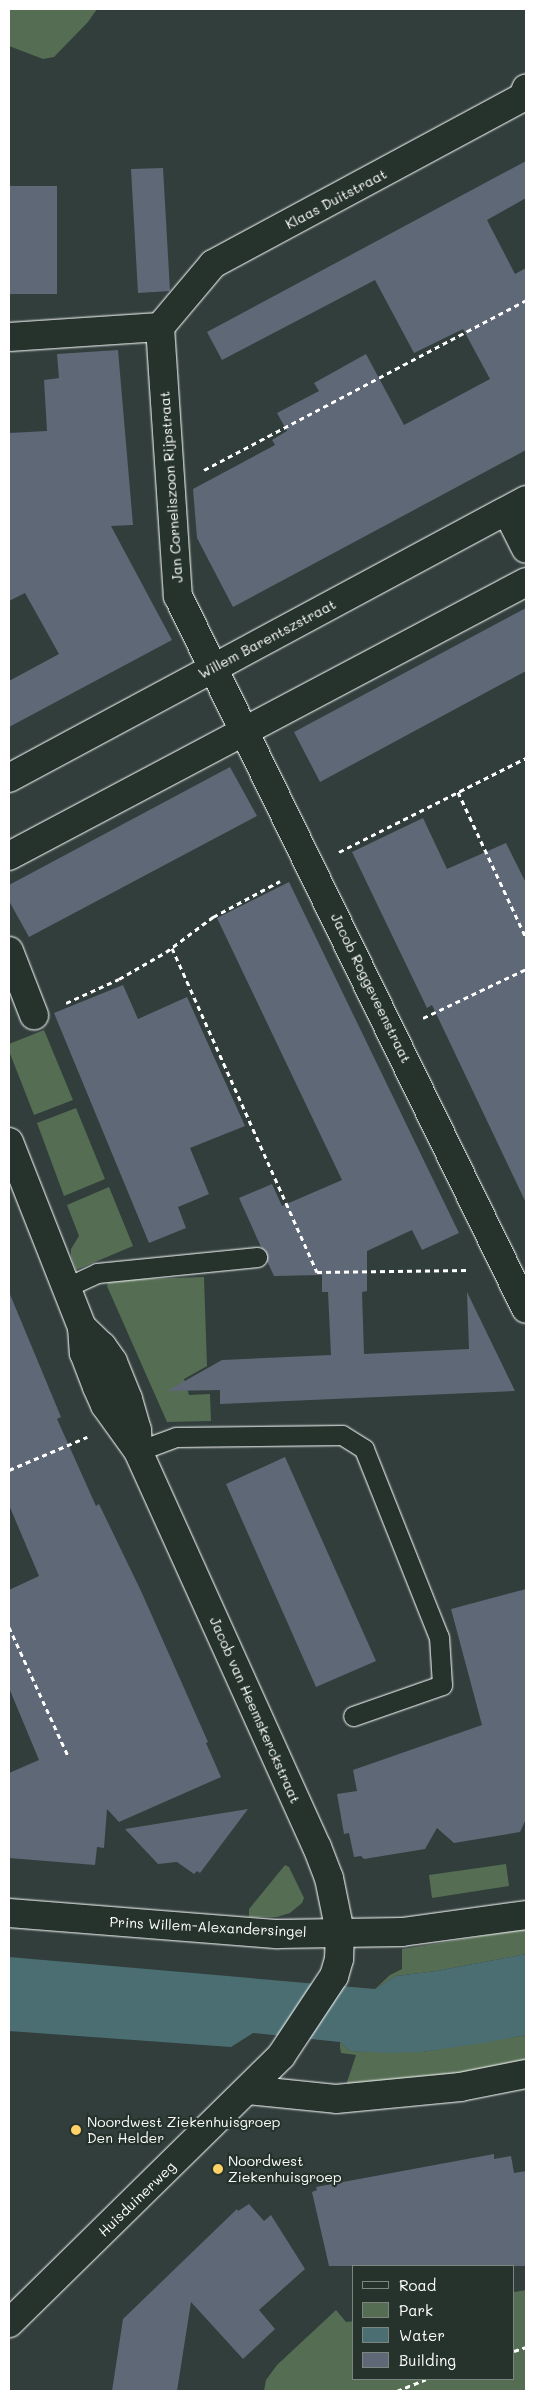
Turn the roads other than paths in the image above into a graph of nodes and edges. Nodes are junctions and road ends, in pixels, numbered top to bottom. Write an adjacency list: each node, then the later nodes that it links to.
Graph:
1 (526, 89): 2 (street, Klaas Duitstraat)
2 (160, 328): 3 (street); 7 (street, Jan Corneliszoon Rijpstraat)
3 (9, 337)
4 (517, 506): 5 (street); 7 (street, Willem Barentszstraat)
5 (526, 549)
6 (526, 582): 8 (street)
7 (214, 667): 8 (street, Jacob Roggeveenstraat); 9 (street, Willem Barentszstraat)
8 (245, 731): 10 (street); 16 (street, Jacob Roggeveenstraat)
9 (9, 778)
10 (9, 856)
11 (9, 951): 12 (street)
12 (34, 1016)
13 (9, 1142): 15 (street, Jacob van Heemskerckstraat)
14 (257, 1257): 15 (lane)
15 (67, 1287): 17 (street, Jacob van Heemskerckstraat)
16 (526, 1309)
17 (82, 1327): 18 (street, Jacob van Heemskerckstraat); 18 (street, Jacob van Heemskerckstraat)
18 (138, 1451): 19 (lane); 22 (street, Jacob van Heemskerckstraat)
19 (353, 1716)
20 (9, 1913): 22 (street, Prins Willem-Alexandersingel)
21 (526, 1915): 22 (street, Prins Willem-Alexandersingel)
22 (340, 1932): 23 (street, Jacob van Heemskerckstraat)
23 (334, 1976): 25 (street, Huisduinerweg)
24 (526, 2074): 25 (street)
25 (248, 2090): 26 (street, Huisduinerweg)
26 (9, 2323)

